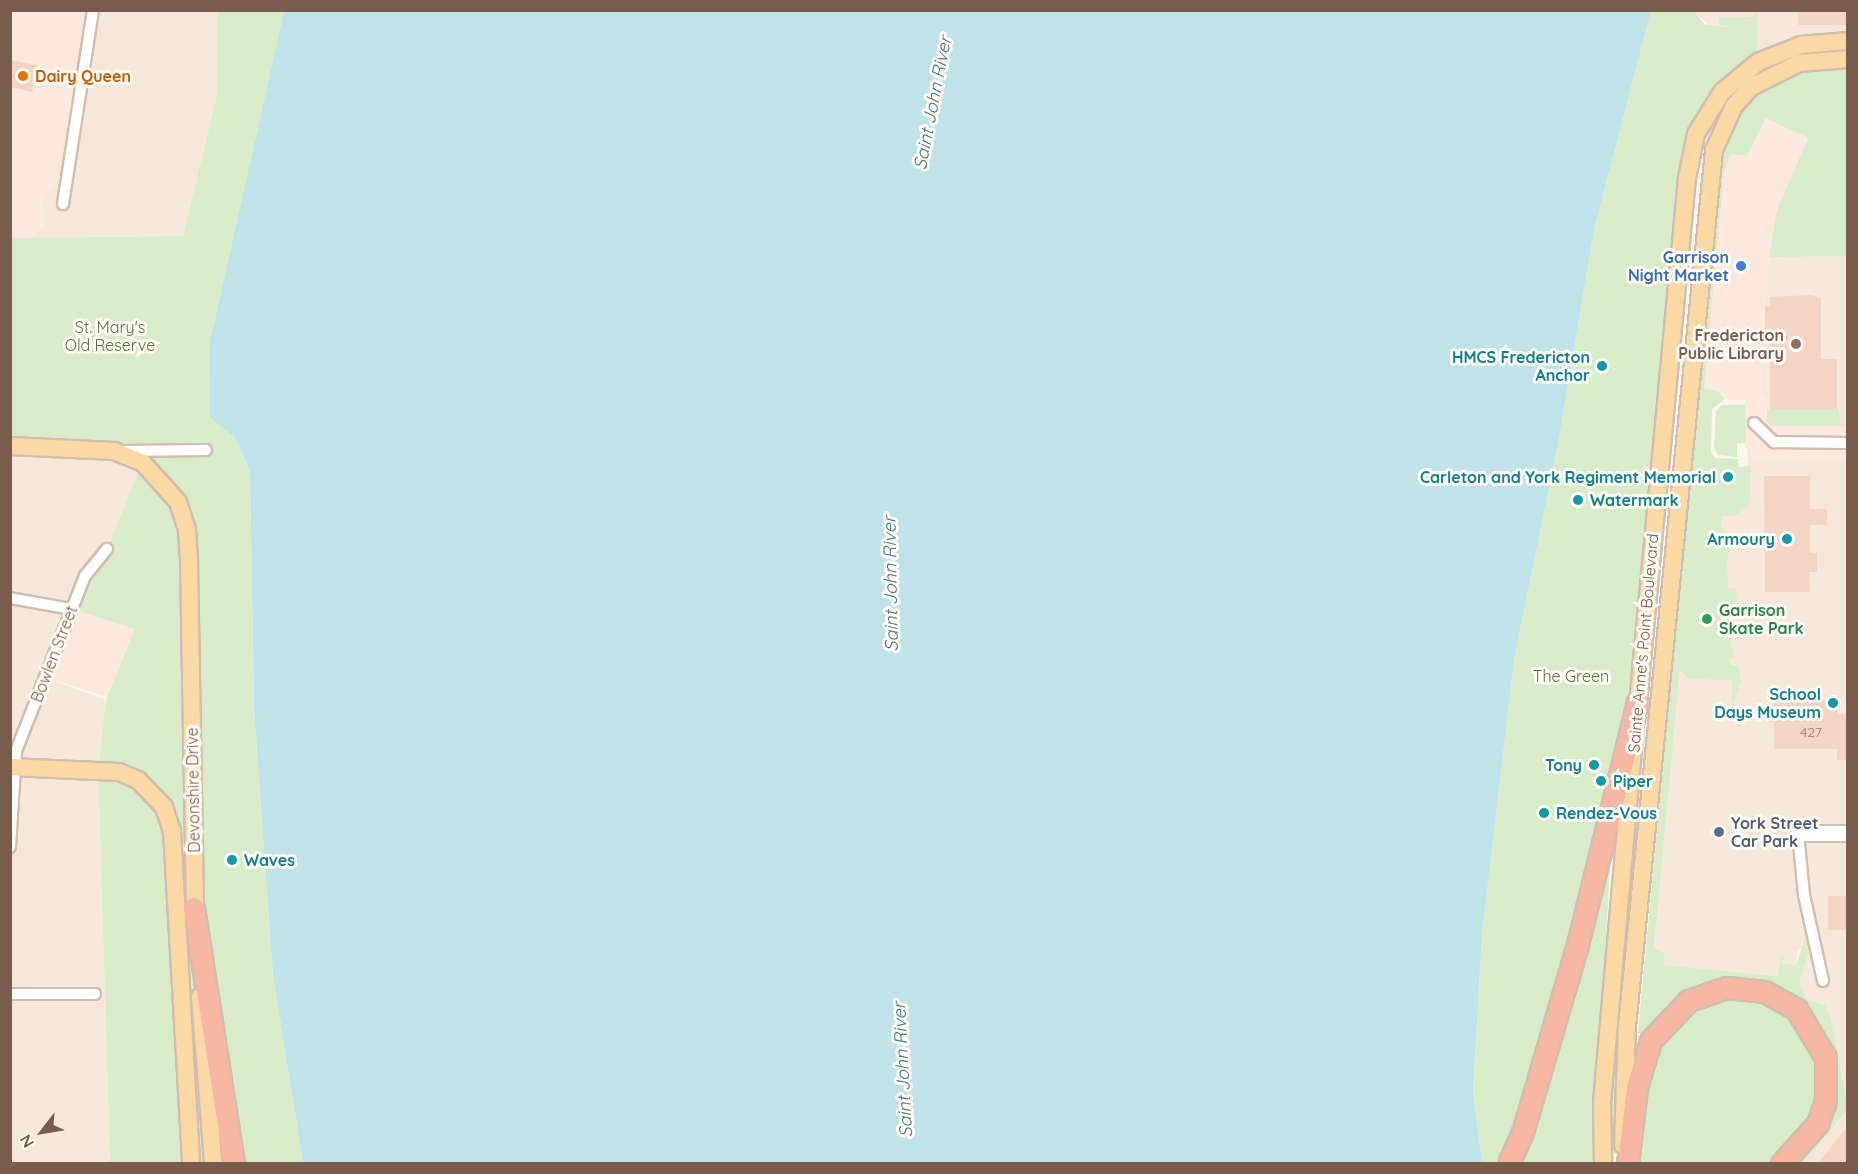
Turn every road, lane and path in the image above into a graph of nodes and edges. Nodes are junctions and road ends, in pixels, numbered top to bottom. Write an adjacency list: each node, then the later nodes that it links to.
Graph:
1 (93, 10): 4 (street)
2 (1848, 41): 13 (main road, Sainte Anne's Point Boulevard)
3 (1848, 58): 27 (main road, Sainte Anne's Point Boulevard)
4 (63, 204)
5 (1754, 423): 6 (street)
6 (1848, 443)
7 (10, 446): 9 (main road, Devonshire Drive)
8 (206, 450): 9 (street)
9 (114, 451): 18 (main road, Devonshire Drive)
10 (107, 549): 12 (street, Bowlen Street)
11 (10, 598): 12 (street)
12 (71, 609): 14 (street, Bowlen Street)
13 (1638, 702): 25 (highway); 26 (main road, Sainte Anne's Point Boulevard)
14 (13, 766): 17 (street, Bowlen Street); 22 (main road, Devonshire Drive)
15 (1798, 833): 16 (street); 19 (street)
16 (1848, 833)
17 (10, 847)
18 (194, 908): 23 (main road, Devonshire Drive); 24 (highway)
19 (1823, 981)
20 (10, 994): 21 (street)
21 (95, 994)
22 (191, 1164)
23 (213, 1164)
24 (234, 1164)
25 (1509, 1164)
26 (1603, 1164)
27 (1623, 1164)
28 (1628, 1164): 29 (highway)
29 (1782, 1164)

